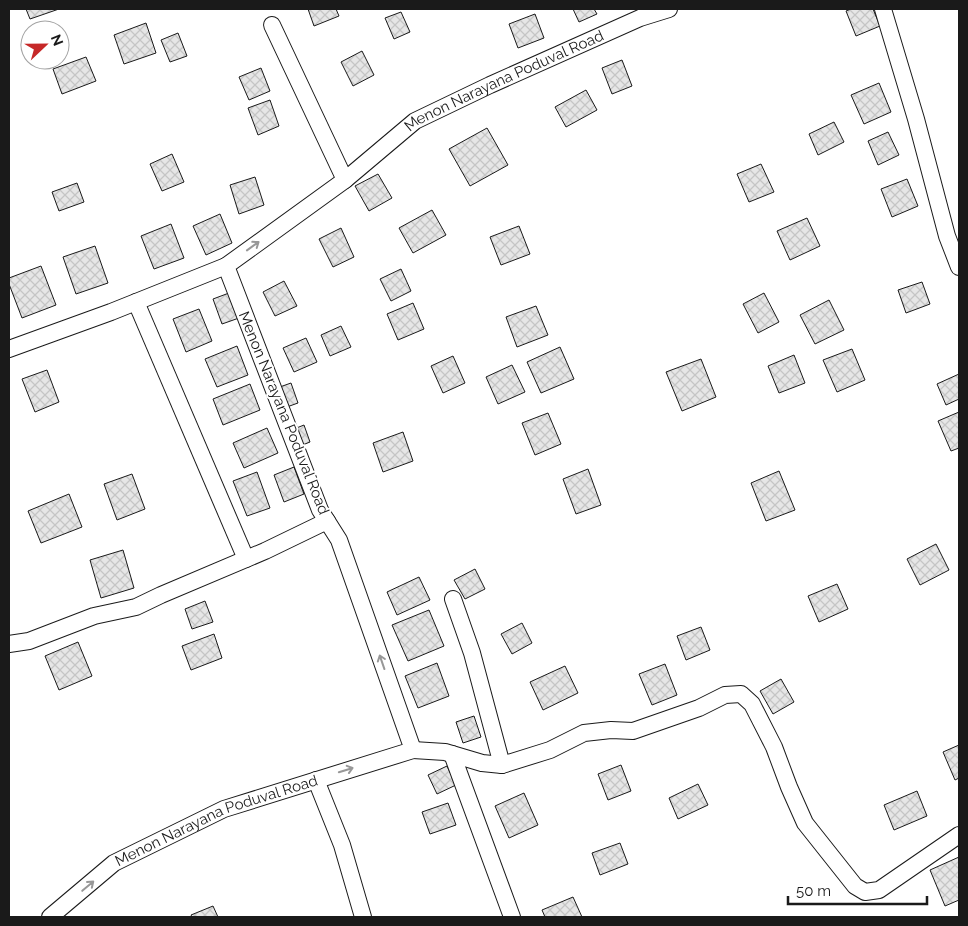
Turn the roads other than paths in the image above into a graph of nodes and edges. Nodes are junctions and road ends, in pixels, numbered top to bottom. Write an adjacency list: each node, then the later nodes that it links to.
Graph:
1 (669, 9): 4 (street, Menon Narayana Poduval Road)
2 (883, 9): 6 (street)
3 (272, 24): 4 (street)
4 (345, 180): 5 (street, Menon Narayana Poduval Road, one-way to 4)
5 (226, 266): 7 (street); 9 (street, Menon Narayana Poduval Road)
6 (959, 267)
7 (136, 302): 8 (street); 10 (street)
8 (9, 349)
9 (327, 521): 10 (street); 13 (street, Menon Narayana Poduval Road, one-way to 9)
10 (246, 559): 12 (street)
11 (453, 599): 15 (street)
12 (9, 644)
13 (413, 750): 14 (street); 16 (street, Menon Narayana Poduval Road, one-way to 13)
14 (452, 754): 15 (street); 20 (street)
15 (502, 766): 17 (street)
16 (316, 780): 18 (street, Menon Narayana Poduval Road, one-way to 16); 19 (street)
17 (959, 835)
18 (50, 917)
19 (362, 917)
20 (512, 917)

